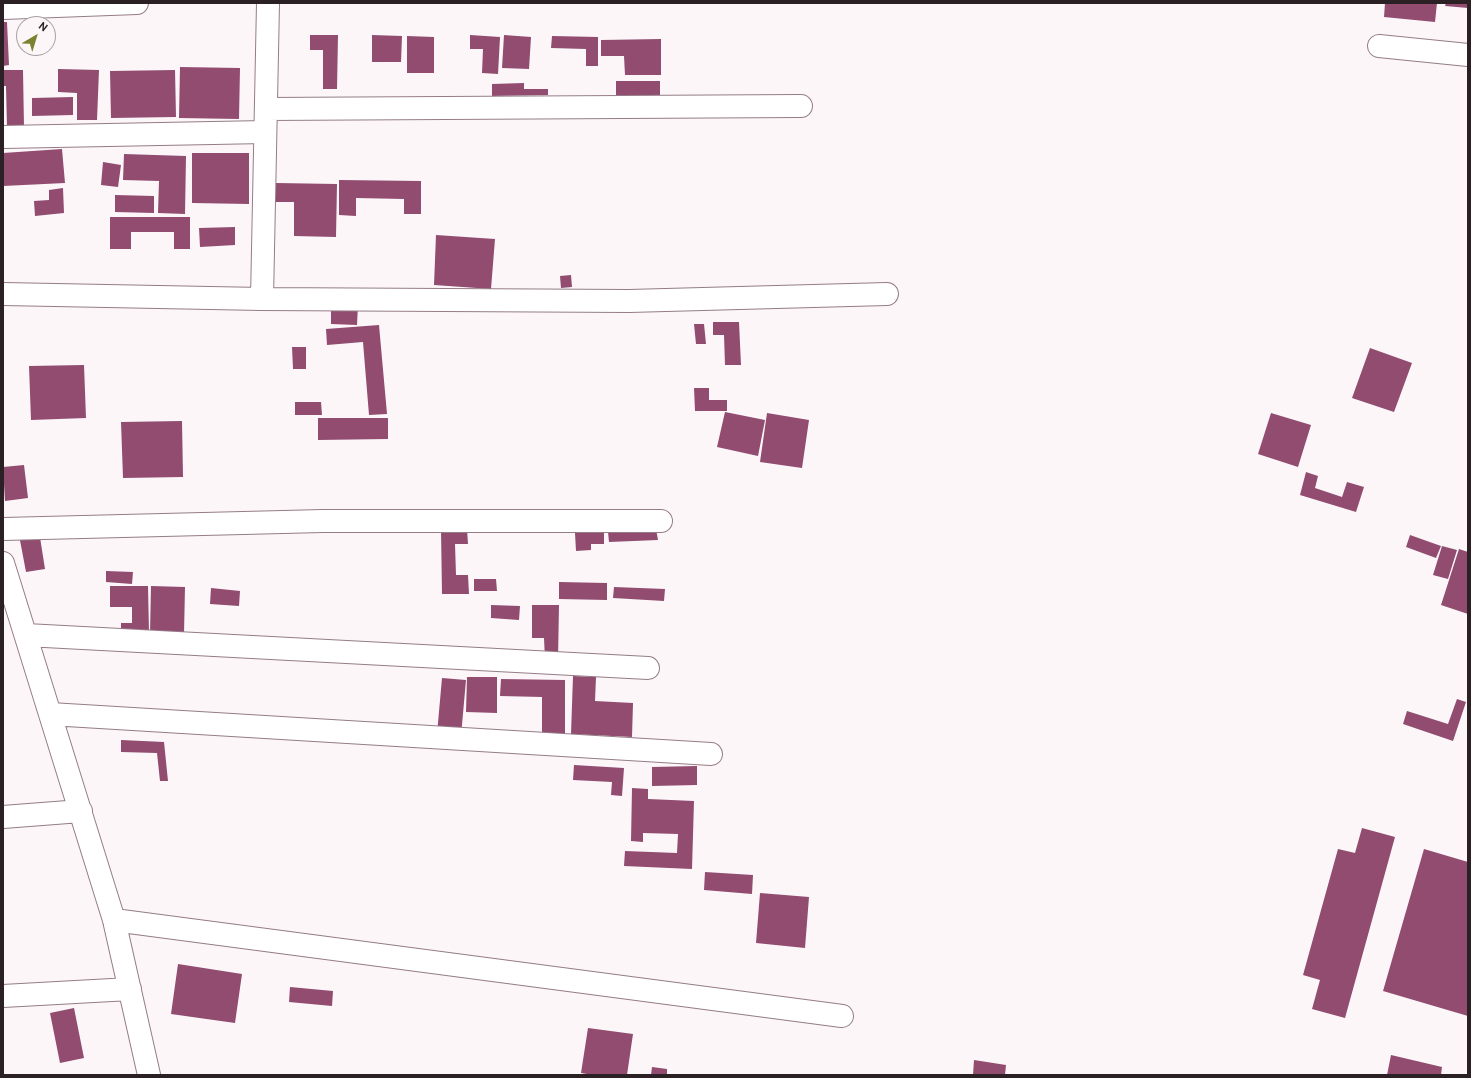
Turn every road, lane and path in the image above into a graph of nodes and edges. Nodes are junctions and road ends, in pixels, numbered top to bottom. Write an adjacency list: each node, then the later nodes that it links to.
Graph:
1 (137, 3): 3 (street)
2 (268, 3): 7 (street)
3 (3, 8)
4 (1379, 46): 5 (street)
5 (1468, 55)
6 (801, 106): 7 (street)
7 (266, 109): 8 (street)
8 (265, 132): 9 (street); 12 (street)
9 (3, 137)
10 (3, 294): 12 (street)
11 (887, 294): 12 (street)
12 (262, 300)
13 (662, 521): 14 (street)
14 (3, 529)
15 (4, 572): 16 (street)
16 (26, 635): 17 (street); 18 (street)
17 (648, 668)
18 (50, 714): 19 (street); 20 (street)
19 (711, 754)
20 (81, 811): 21 (street); 22 (street)
21 (3, 817)
22 (114, 920): 23 (street); 25 (street)
23 (130, 989): 24 (street); 26 (street)
24 (3, 996)
25 (842, 1016)
26 (149, 1075)

